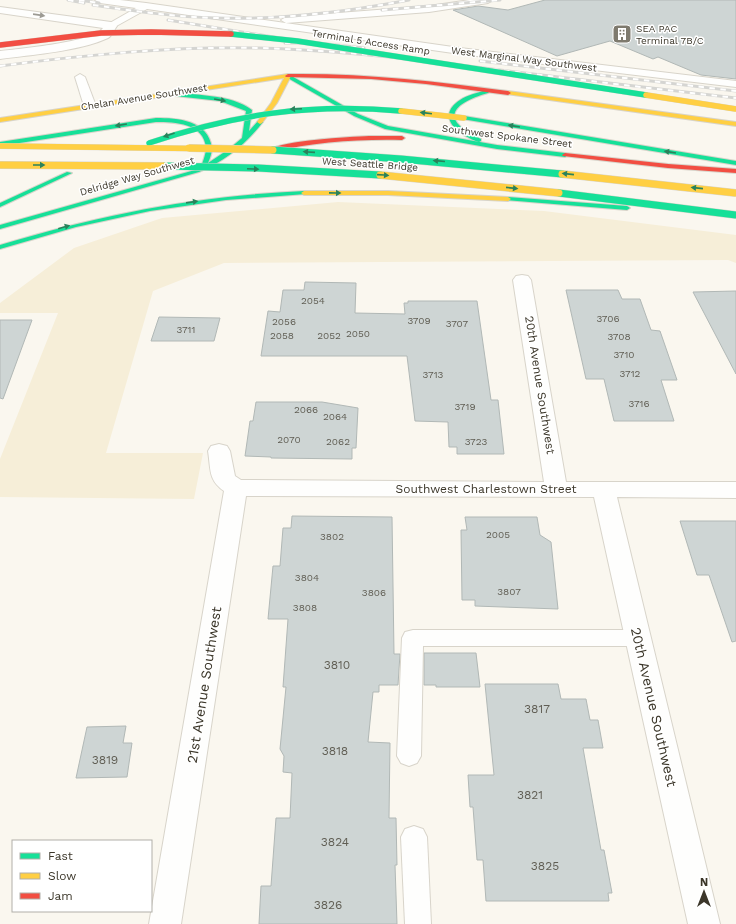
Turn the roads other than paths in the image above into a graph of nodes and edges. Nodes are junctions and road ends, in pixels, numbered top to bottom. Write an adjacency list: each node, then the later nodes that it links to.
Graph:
1 (100, 0): 3 (lane, West Marginal Way Southwest)
2 (488, 0): 5 (lane)
3 (146, 6): 5 (lane, West Marginal Way Southwest); 6 (lane)
4 (0, 10): 6 (street, one-way to 6)
5 (251, 22): 11 (lane, West Marginal Way Southwest)
6 (111, 26): 8 (street)
7 (0, 45): 15 (main road, Terminal 5 Access Ramp, bridge)
8 (0, 55)
9 (288, 76): 12 (main road); 13 (main road, Chelan Avenue Southwest); 18 (main road, Southwest Spokane Street); 19 (main road, Delridge Way Southwest)
10 (80, 77): 14 (lane)
11 (736, 84)
12 (495, 91): 17 (main road); 21 (main road)
13 (168, 94): 14 (main road, Chelan Avenue Southwest); 19 (main road, one-way to 19)
14 (90, 106): 16 (main road, Chelan Avenue Southwest)
15 (736, 109)
16 (0, 120)
17 (736, 124)
18 (439, 138): 21 (main road, Southwest Spokane Street); 24 (main road)
19 (245, 140): 24 (main road, Delridge Way Southwest)
20 (0, 145): 24 (main road, one-way to 20); 28 (main road, West Seattle Bridge, one-way to 20, bridge)
21 (497, 147): 25 (main road, Southwest Spokane Street)
22 (736, 163): 26 (main road, one-way to 26, bridge)
23 (0, 165): 30 (main road, West Seattle Bridge, one-way to 30, bridge)
24 (204, 168): 31 (main road, Delridge Way Southwest)
25 (736, 171)
26 (69, 173): 27 (main road); 29 (main road)
27 (21, 185)
28 (736, 193)
29 (0, 205)
30 (736, 216): 32 (main road, one-way to 30, bridge)
31 (0, 226)
32 (0, 248)
33 (522, 280): 36 (street, 20th Avenue Southwest)
34 (219, 451): 35 (street)
35 (236, 488): 36 (street, Southwest Charlestown Street); 42 (street, 21st Avenue Southwest)
36 (556, 489): 37 (street, Southwest Charlestown Street)
37 (604, 490): 38 (street, Southwest Charlestown Street); 39 (street, 20th Avenue Southwest)
38 (736, 490)
39 (638, 638): 40 (lane); 44 (street, 20th Avenue Southwest)
40 (409, 756)
41 (414, 837): 43 (lane)
42 (165, 924)
43 (418, 924)
44 (704, 924)

